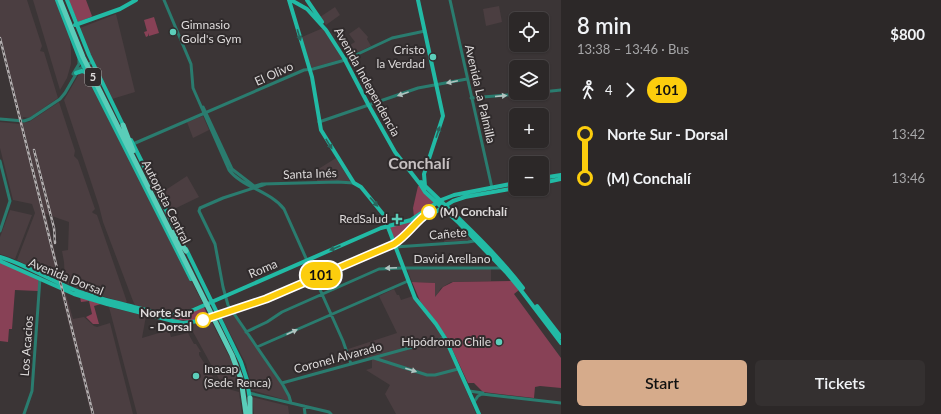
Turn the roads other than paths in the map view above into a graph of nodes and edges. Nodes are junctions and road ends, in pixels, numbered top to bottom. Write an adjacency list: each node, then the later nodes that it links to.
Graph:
1 (57, 0): 14 (main road)
2 (60, 0): 37 (highway, Autopista Central / 5)
3 (64, 0): 37 (highway, Autopista Central / 5)
4 (67, 0): 13 (main road)
5 (136, 0): 13 (main road)
6 (164, 0): 31 (street)
7 (290, 0): 12 (main road, Avenida Independencia); 20 (main road, one-way to 20)
8 (307, 0): 11 (main road, Avenida Independencia)
9 (418, 0): 15 (main road)
10 (450, 0): 23 (street, Avenida La Palmilla)
11 (310, 5): 12 (main road); 17 (main road, Avenida Independencia)
12 (305, 8): 17 (main road, Avenida Independencia)
13 (76, 26): 14 (main road); 18 (main road)
14 (68, 29): 16 (main road)
15 (425, 31): 17 (street, El Olivo); 25 (main road)
16 (79, 57): 19 (main road); 24 (street)
17 (346, 59): 20 (street, El Olivo); 30 (main road, Avenida Independencia)
18 (91, 62): 19 (street); 34 (main road)
19 (84, 65): 21 (street); 22 (main road)
20 (310, 69): 31 (street, El Olivo); 33 (main road)
21 (76, 73): 22 (main road); 24 (street)
22 (87, 73): 35 (main road)
23 (467, 79): 25 (street, one-way to 25); 29 (street, Avenida La Palmilla)
24 (71, 82): 32 (street)
25 (436, 85): 30 (street, one-way to 30); 45 (main road, one-way to 25)
26 (561, 90): 27 (street)
27 (549, 91)
28 (509, 95): 29 (street, one-way to 28)
29 (471, 98): 48 (street, Avenida La Palmilla)
30 (369, 105): 33 (street); 45 (main road, Avenida Independencia); 50 (main road, Avenida Independencia)
31 (205, 113): 36 (street, El Olivo); 46 (street)
32 (0, 119)
33 (319, 122): 43 (main road, one-way to 43)
34 (123, 125): 36 (main road); 37 (highway)
35 (118, 133): 37 (highway); 60 (main road)
36 (133, 144): 59 (main road)
37 (132, 152): 54 (highway, Autopista Central / 5)
38 (0, 161): 53 (street)
39 (561, 175): 40 (main road)
40 (549, 177)
41 (561, 179): 42 (main road)
42 (549, 182)
43 (354, 183): 46 (street, Santa Inés); 52 (main road, one-way to 52)
44 (509, 185): 48 (main road)
45 (426, 186): 49 (main road, Avenida Independencia)
46 (253, 187): 63 (street); 71 (street, Santa Inés)
47 (509, 189): 48 (main road)
48 (492, 190): 49 (main road); 51 (main road)
49 (442, 200): 50 (main road); 51 (main road, Avenida Independencia)
50 (437, 203): 51 (main road, Avenida Independencia); 52 (main road)
51 (444, 206): 56 (main road, Avenida Independencia); 57 (main road)
52 (388, 226): 55 (main road); 63 (main road, Roma, one-way to 63)
53 (0, 231)
54 (172, 233): 59 (highway); 60 (highway); 84 (highway, Autopista Central / 5)
55 (392, 237): 57 (main road); 58 (main road)
56 (476, 239): 58 (street, Cañete); 65 (main road, Avenida Independencia); 66 (main road, Avenida Independencia)
57 (400, 240): 58 (main road)
58 (395, 246): 64 (main road); 68 (main road, Avenida Dorsal)
59 (186, 251): 72 (main road)
60 (178, 254): 73 (main road)
61 (0, 257): 67 (main road, Avenida Dorsal)
62 (0, 261): 67 (main road, Avenida Dorsal)
63 (307, 261): 68 (street); 71 (main road, Roma)
64 (403, 268): 65 (street, David Arellano); 69 (main road); 70 (street, David Arellano, one-way to 70)
65 (502, 268): 66 (street, David Arellano); 83 (main road, Avenida Independencia)
66 (507, 268): 83 (main road, Avenida Independencia)
67 (40, 276): 73 (main road, Avenida Dorsal); 78 (main road, Avenida Dorsal); 101 (street, Los Acacios)
68 (315, 278): 70 (street); 74 (main road, Avenida Dorsal)
69 (408, 281): 76 (street); 85 (main road)
70 (322, 294): 76 (street); 82 (street, David Arellano)
71 (224, 295): 72 (main road, Roma); 74 (street)
72 (211, 300): 73 (main road, Avenida Dorsal); 75 (main road)
73 (204, 305): 77 (main road)
74 (232, 311): 75 (main road, Avenida Dorsal); 82 (street)
75 (219, 315): 77 (main road, Avenida Dorsal); 79 (main road)
76 (331, 315): 87 (street, one-way to 76); 89 (street)
77 (211, 318): 78 (main road, Avenida Dorsal); 81 (main road)
78 (183, 323): 80 (main road)
79 (224, 326): 81 (main road); 94 (main road)
80 (190, 329)
81 (217, 329): 95 (main road)
82 (246, 332): 87 (street)
83 (559, 335): 86 (main road, Avenida Independencia)
84 (224, 336): 102 (highway, Autopista Central / 5); 103 (highway, Autopista Central / 5)
85 (446, 338): 88 (street, Coronel Alvarado); 90 (main road)
86 (561, 344)
87 (257, 347): 91 (street)
88 (380, 358): 89 (street, Coronel Alvarado); 90 (street, one-way to 90)
89 (351, 364): 91 (street, Coronel Alvarado)
90 (458, 369): 92 (main road)
91 (282, 383): 97 (street)
92 (469, 391): 93 (street); 96 (main road)
93 (492, 395): 96 (street); 98 (street)
94 (250, 396): 97 (street); 103 (highway)
95 (242, 397): 102 (highway)
96 (474, 402): 105 (main road)
97 (291, 403): 99 (street)
98 (561, 403)
99 (304, 406): 100 (street); 104 (street)
100 (330, 413)
101 (24, 414)
102 (245, 414)
103 (250, 414)
104 (305, 414)
105 (479, 414)

